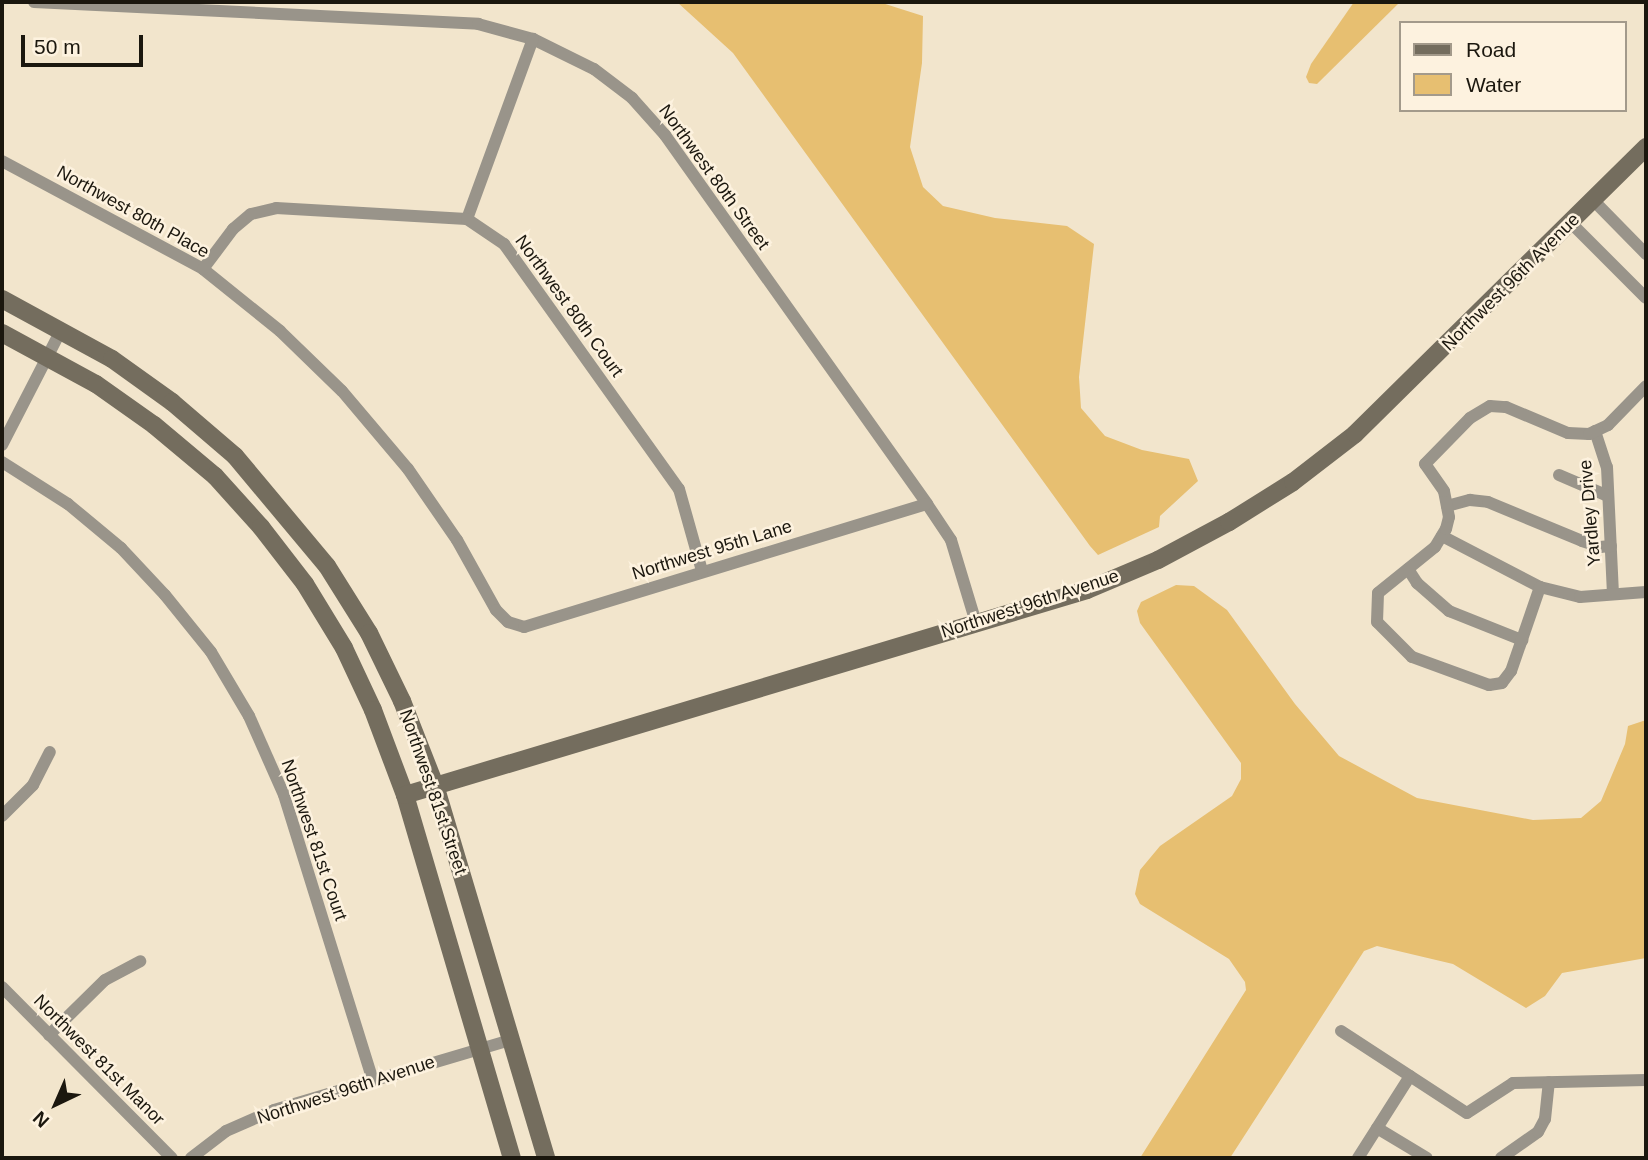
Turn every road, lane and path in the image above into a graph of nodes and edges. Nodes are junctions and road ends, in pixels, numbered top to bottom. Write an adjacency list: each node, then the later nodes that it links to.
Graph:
1 (34, 2): 2 (street, Northwest 80th Street)
2 (533, 39): 6 (street); 21 (street, Northwest 80th Street)
3 (1646, 147): 5 (street, Northwest 96th Avenue)
4 (2, 161): 9 (street, Northwest 80th Place)
5 (1593, 200): 7 (street, Northwest 96th Avenue); 8 (street)
6 (467, 219): 9 (street); 26 (street, Northwest 80th Court)
7 (1570, 222): 10 (street); 31 (street, Northwest 96th Avenue)
8 (1646, 254)
9 (203, 269): 30 (street, Northwest 80th Place)
10 (1646, 298)
11 (2, 299): 12 (street, Northwest 81st Street)
12 (61, 330): 14 (street); 34 (street, Northwest 81st Street)
13 (2, 333): 14 (street, Northwest 81st Street)
14 (47, 357): 17 (street); 35 (street, Northwest 81st Street)
15 (1646, 386): 16 (street)
16 (1595, 431): 20 (street, Yardley Drive); 22 (street, Yardley Drive)
17 (2, 445)
18 (2, 462): 44 (street, Northwest 81st Court)
19 (1559, 475): 20 (street)
20 (1608, 496): 24 (street, Yardley Drive)
21 (927, 504): 26 (street, Northwest 95th Lane); 31 (street, Northwest 80th Street)
22 (1447, 506): 23 (street); 24 (street)
23 (1442, 536): 25 (street); 27 (street)
24 (1611, 546): 29 (street, Yardley Drive)
25 (1408, 569): 32 (street); 32 (street)
26 (702, 571): 30 (street, Northwest 95th Lane)
27 (1540, 587): 29 (street); 32 (street)
28 (1646, 592): 29 (street)
29 (1614, 594)
30 (508, 622)
31 (976, 623): 34 (street, Northwest 96th Avenue)
32 (1522, 640)
33 (50, 752): 36 (street)
34 (435, 785): 35 (street, Northwest 96th Avenue); 41 (street, Northwest 81st Street)
35 (405, 795): 42 (street, Northwest 81st Street)
36 (2, 817)
37 (140, 961): 40 (street)
38 (2, 987): 40 (street, Northwest 81st Manor)
39 (1341, 1031): 43 (street)
40 (49, 1035): 48 (street, Northwest 81st Manor)
41 (510, 1040): 42 (street, Northwest 96th Avenue); 51 (street, Northwest 81st Street)
42 (480, 1049): 44 (street, Northwest 96th Avenue); 50 (street, Northwest 81st Street)
43 (1410, 1076): 46 (street); 47 (street)
44 (373, 1080): 49 (street, Northwest 96th Avenue)
45 (1646, 1080): 46 (street)
46 (1549, 1082): 54 (street)
47 (1377, 1128): 52 (street); 53 (street)
48 (172, 1158)
49 (191, 1158)
50 (512, 1158)
51 (545, 1158)
52 (1358, 1158)
53 (1427, 1158)
54 (1502, 1158)

